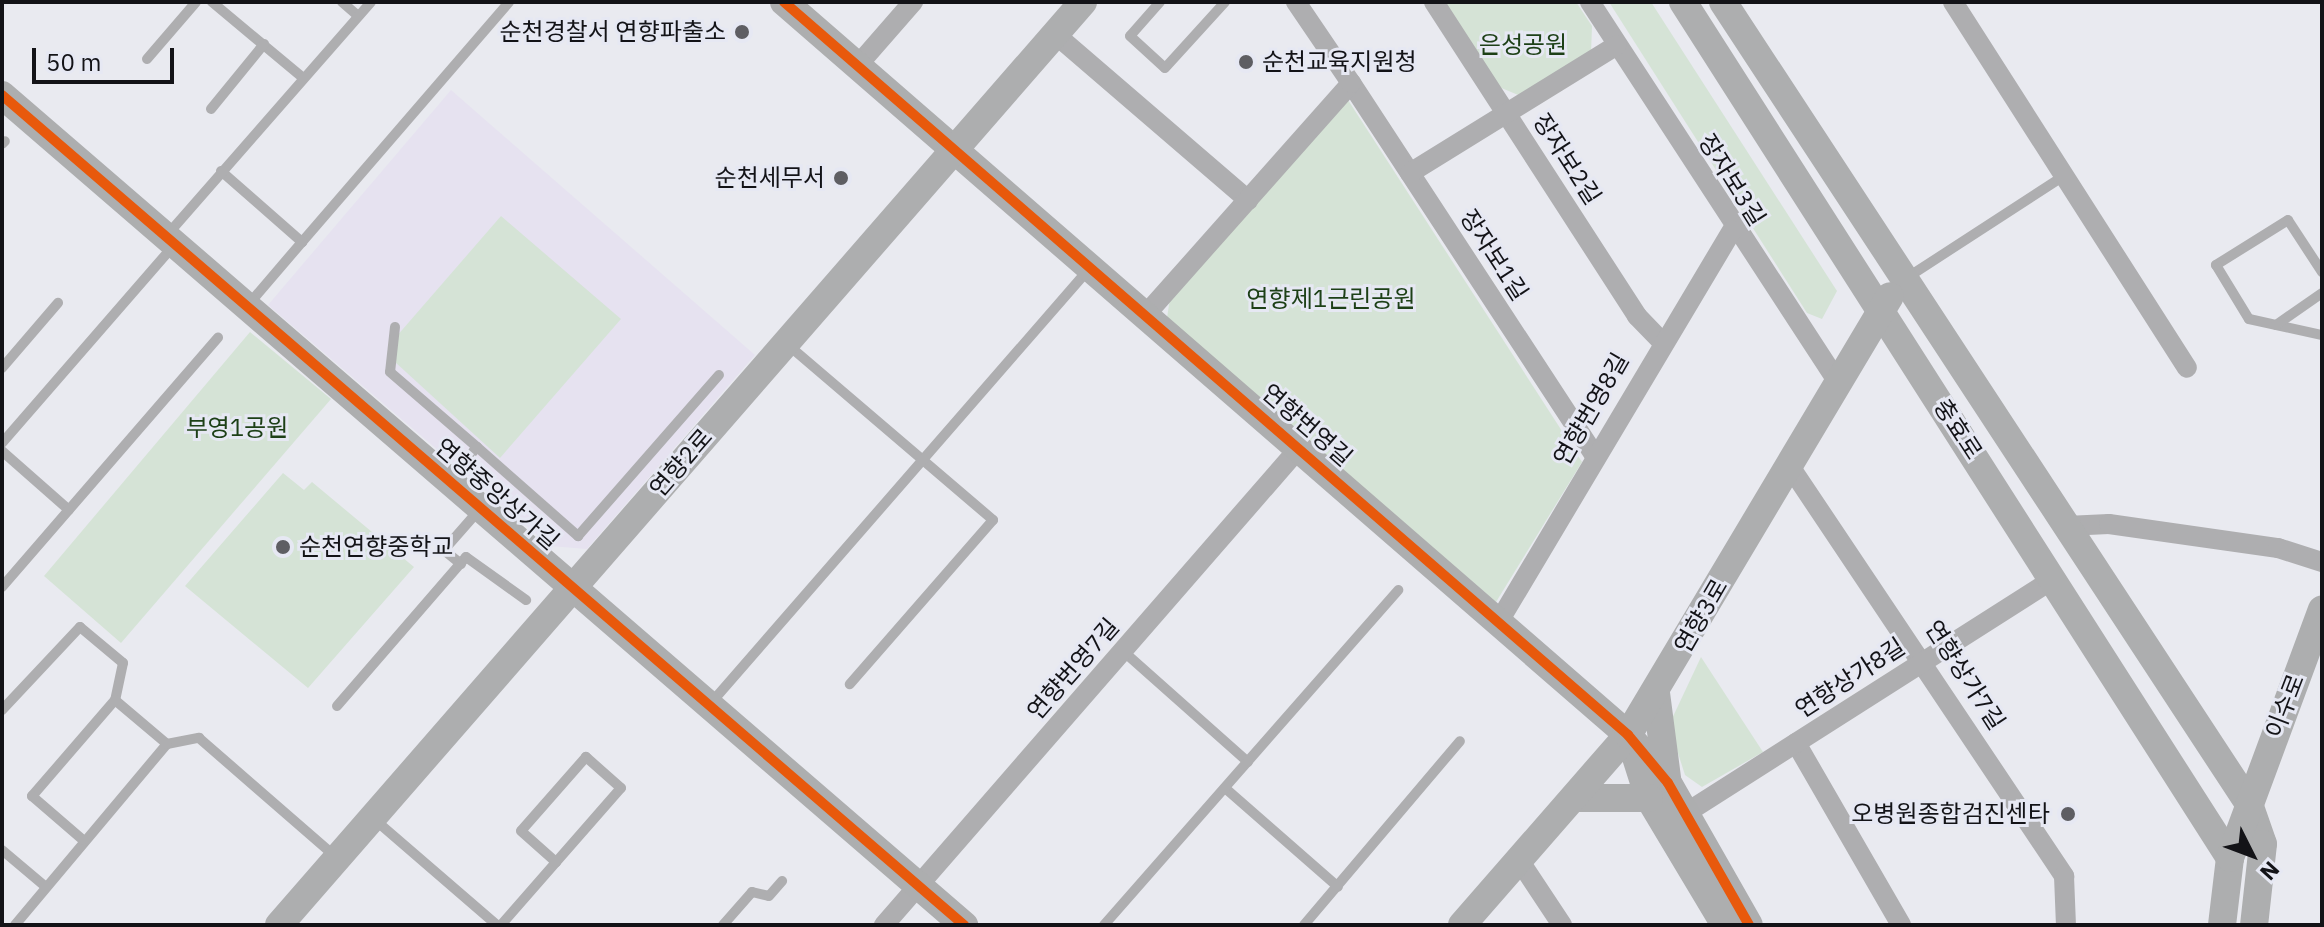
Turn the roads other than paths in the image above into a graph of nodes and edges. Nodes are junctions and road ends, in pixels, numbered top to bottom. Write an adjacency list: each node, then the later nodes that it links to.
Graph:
1 (196, 2): 21 (lane)
2 (212, 2): 19 (lane)
3 (342, 2): 17 (lane)
4 (371, 2): 17 (lane)
5 (509, 2): 35 (lane)
6 (784, 2): 22 (street, 연향번영길)
7 (913, 2): 22 (street)
8 (1083, 2): 18 (street, 연향2로)
9 (1160, 2): 10 (lane)
10 (1225, 2)
11 (1296, 2): 24 (street, 장자보1길)
12 (1434, 2): 27 (street, 장자보2길)
13 (1590, 2): 20 (street, 장자보3길)
14 (1683, 2): 42 (street, 충효로)
15 (1723, 2): 38 (street, 충효로)
16 (1953, 2): 31 (street)
17 (356, 14): 23 (lane)
18 (1055, 34): 28 (street, 연향2로); 32 (street)
19 (264, 44): 23 (lane); 26 (lane)
20 (1617, 45): 27 (street); 33 (street, 장자보3길)
21 (147, 59)
22 (858, 65): 28 (street, 연향번영길)
23 (302, 77): 29 (lane)
24 (1351, 83): 30 (street, 장자보1길); 32 (street)
25 (2, 95): 34 (street, 연향중앙상가길)
26 (211, 109)
27 (1505, 113): 30 (street); 48 (street, 장자보2길)
28 (954, 150): 36 (street, 연향번영길); 49 (street, 연향2로)
29 (221, 171): 34 (lane); 35 (lane)
30 (1410, 173): 58 (street, 장자보1길)
31 (2065, 175): 38 (lane); 51 (street)
32 (1248, 200): 43 (street)
33 (1732, 231): 48 (street, 연향번영8길); 53 (street, 장자보3길)
34 (171, 240): 41 (street, 연향중앙상가길); 54 (lane)
35 (302, 242): 41 (lane)
36 (1091, 266): 43 (street, 연향번영길); 59 (lane)
37 (2322, 272): 44 (lane)
38 (1903, 280): 42 (street, 연향3로); 64 (street, 충효로)
39 (2322, 293): 44 (lane)
40 (58, 303): 50 (lane)
41 (248, 305): 61 (street, 연향중앙상가길)
42 (1880, 307): 53 (street, 연향3로); 67 (street, 충효로)
43 (1148, 312): 56 (street, 연향번영길)
44 (2276, 325): 46 (lane)
45 (395, 327): 55 (lane)
46 (2322, 335)
47 (218, 338): 63 (lane)
48 (1661, 341): 58 (street, 연향번영8길)
49 (786, 343): 59 (lane); 68 (street, 연향2로)
50 (2, 368)
51 (2187, 368)
52 (719, 375): 55 (lane)
53 (1837, 381): 60 (street, 연향3로)
54 (2, 443)
55 (477, 447): 61 (lane)
56 (1300, 447): 73 (street, 연향번영길); 74 (street, 연향번영7길)
57 (2, 451): 63 (lane)
58 (1594, 454): 73 (street, 연향번영8길)
59 (923, 461): 76 (lane); 79 (lane)
60 (1789, 465): 75 (street, 연향상가7길); 77 (street, 연향3로)
61 (450, 480): 62 (street, 연향중앙상가길)
62 (482, 507): 66 (lane); 68 (street, 연향중앙상가길)
63 (69, 510): 69 (lane)
64 (2066, 526): 65 (street); 85 (street, 충효로)
65 (2322, 562)
66 (461, 564): 71 (lane); 80 (lane)
67 (2053, 579): 75 (street, 연향상가8길); 98 (street, 충효로)
68 (573, 586): 79 (street, 연향중앙상가길); 93 (street, 연향2로)
69 (2, 587)
70 (1398, 590): 88 (lane)
71 (526, 600)
72 (2322, 609): 86 (street, 이수로)
73 (1501, 618): 82 (street, 연향번영길)
74 (1123, 651): 88 (lane); 102 (street, 연향번영7길)
75 (1926, 660): 84 (street, 연향상가8길); 117 (street, 연향상가7길)
76 (850, 684)
77 (1656, 693): 82 (street, 연향3로); 90 (street)
78 (115, 700): 81 (lane); 87 (lane); 95 (lane)
79 (711, 703): 102 (street, 연향중앙상가길)
80 (337, 706)
81 (2, 710)
82 (1628, 735): 90 (street, 연향번영길); 91 (street, 연향3로)
83 (1460, 741): 104 (lane)
84 (1796, 743): 94 (street, 연향상가8길); 116 (street, 연향상가8길)
85 (2213, 743): 86 (street); 92 (street, 충효로)
86 (2271, 743): 92 (street, 이수로)
87 (167, 744): 95 (lane); 97 (lane)
88 (1248, 762): 89 (lane)
89 (1225, 788): 104 (lane); 111 (lane)
90 (1658, 790): 91 (street); 94 (street, 연향번영길)
91 (1574, 798): 99 (street, 연향3로)
92 (2249, 804): 98 (street, 이수로); 119 (street)
93 (373, 818): 97 (street, 연향2로); 107 (lane)
94 (1677, 819): 115 (street, 연향번영길)
95 (83, 840): 103 (lane)
96 (2, 850): 103 (lane)
97 (338, 858): 106 (street, 연향2로)
98 (2230, 858): 118 (street, 이수로)
99 (1519, 860): 113 (street, 연향3로); 114 (street)
100 (556, 862): 100 (lane); 107 (lane)
101 (782, 881): 108 (lane)
102 (919, 886): 109 (street, 연향번영7길); 110 (street, 연향중앙상가길)
103 (46, 887): 105 (lane)
104 (1338, 887): 112 (lane)
105 (15, 925)
106 (279, 925)
107 (499, 925)
108 (723, 925)
109 (884, 925)
110 (964, 925)
111 (1104, 925)
112 (1304, 925)
113 (1462, 925)
114 (1562, 925)
115 (1742, 925)
116 (1901, 925)
117 (2066, 925)
118 (2222, 925)
119 (2254, 925)

